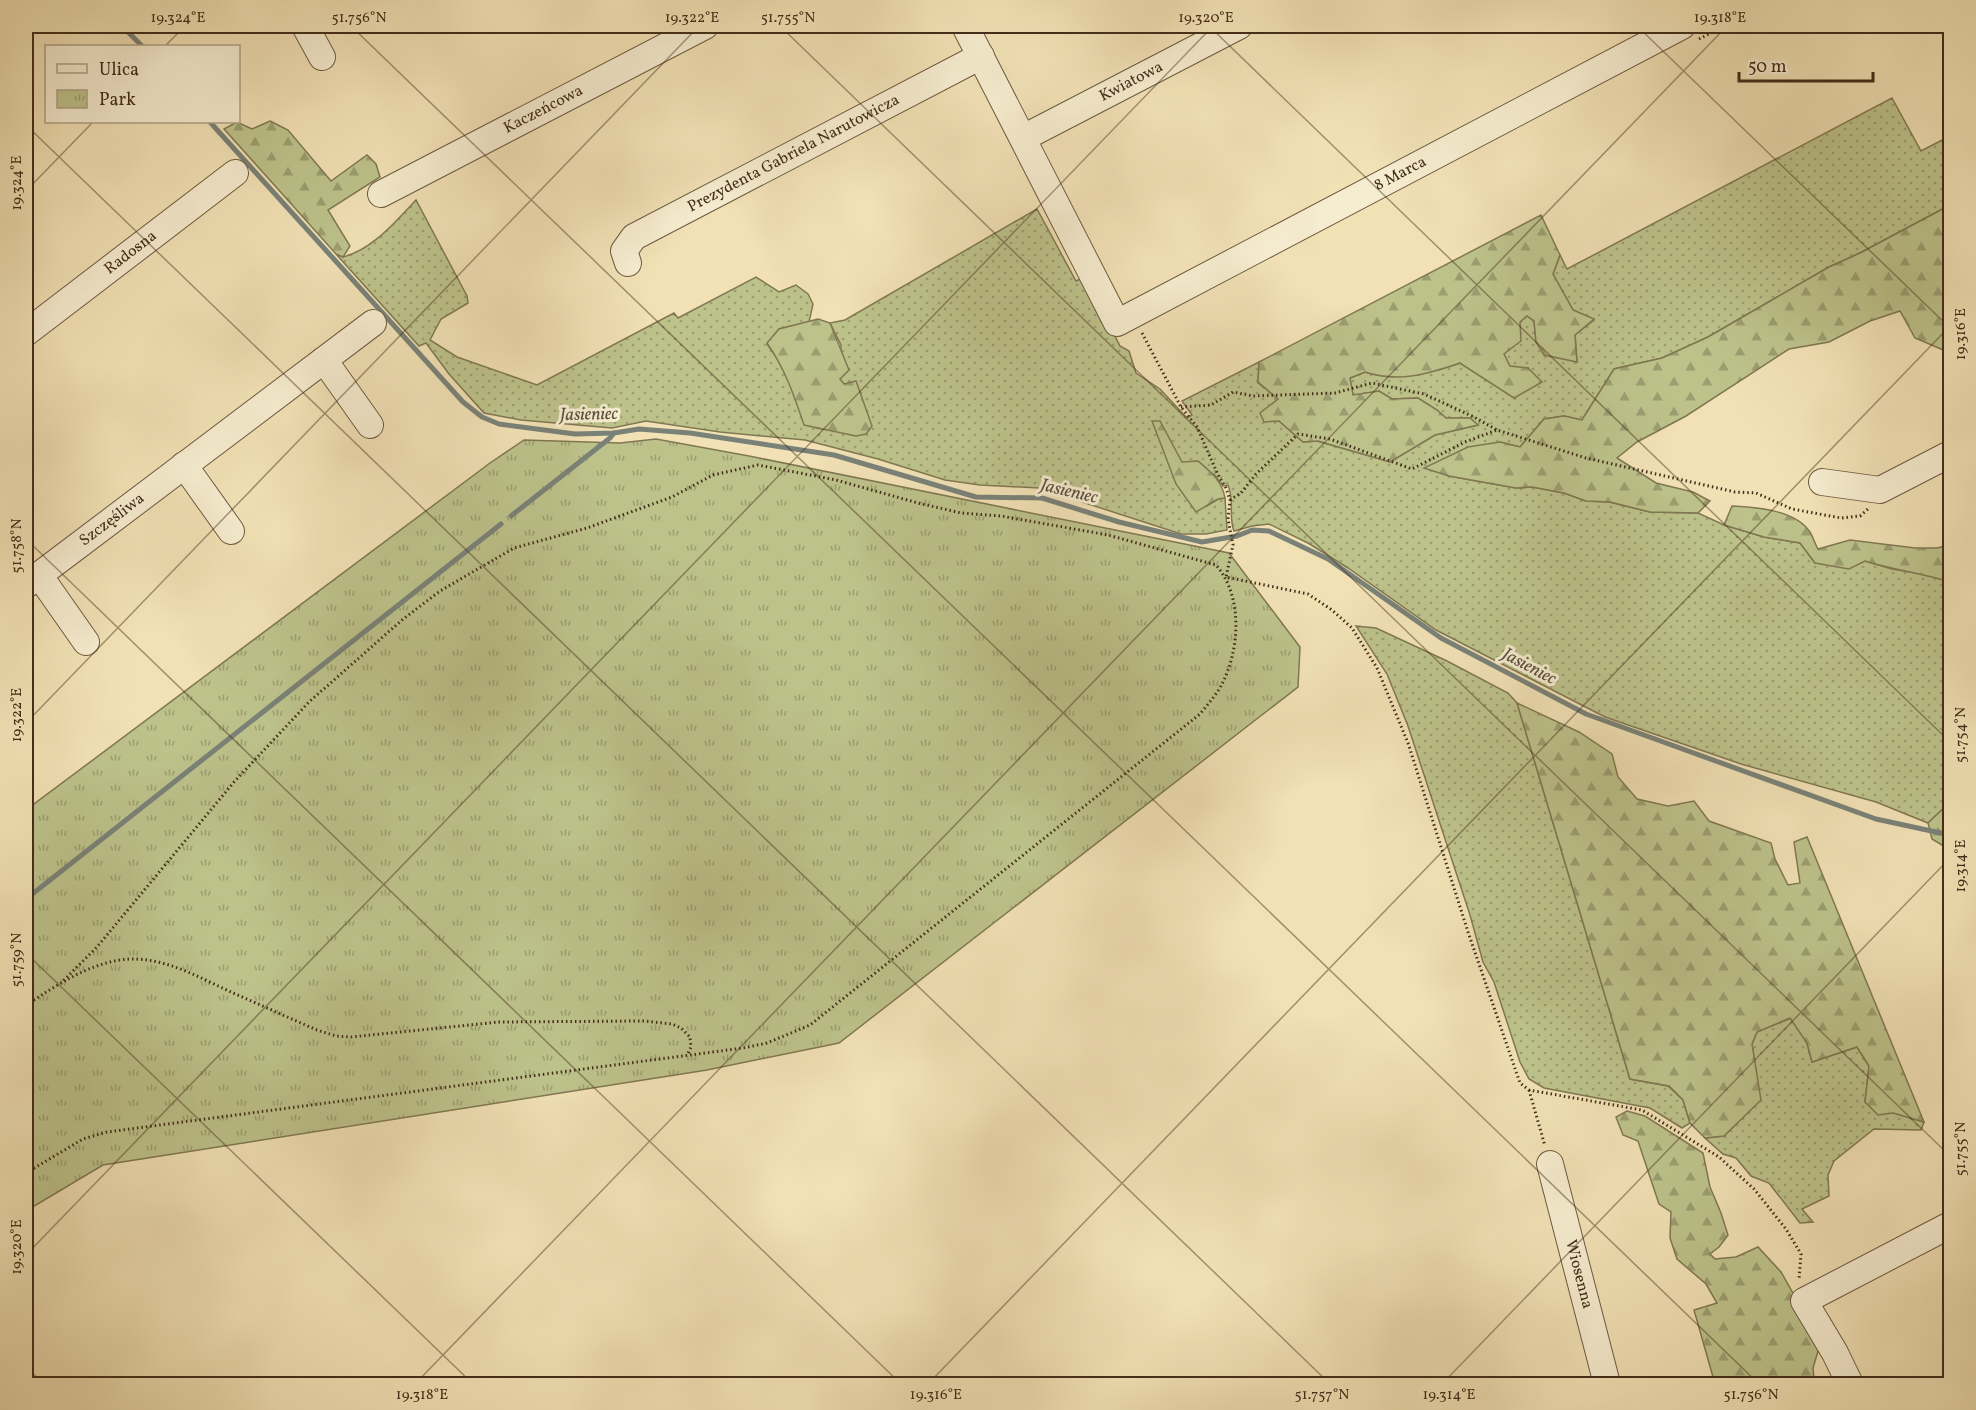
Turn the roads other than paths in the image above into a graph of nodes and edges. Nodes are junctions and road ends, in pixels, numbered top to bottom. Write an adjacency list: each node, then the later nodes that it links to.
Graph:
1 (305, 26): 7 (street)
2 (705, 26): 10 (street, Kaczeńcowa)
3 (965, 26): 6 (street)
4 (1239, 26): 8 (street, Kwiatowa)
5 (1688, 34): 8 (street, 8 Marca)
6 (981, 56): 8 (street); 11 (street, Prezydenta Gabriela Narutowicza)
7 (322, 57)
8 (1023, 138)
9 (235, 172): 13 (street, Radosna)
10 (381, 194)
11 (628, 263)
12 (373, 323): 14 (street, Szczęśliwa)
13 (26, 333)
14 (324, 360): 15 (street); 17 (street, Szczęśliwa)
15 (370, 425)
16 (1950, 454): 18 (street)
17 (184, 465): 19 (street); 20 (street, Szczęśliwa)
18 (1822, 482)
19 (231, 531)
20 (32, 580): 21 (street, Szczęśliwa)
21 (86, 642)
22 (1550, 1164): 24 (street, Wiosenna)
23 (1950, 1224): 25 (street)
24 (1607, 1384)
25 (1850, 1384)

